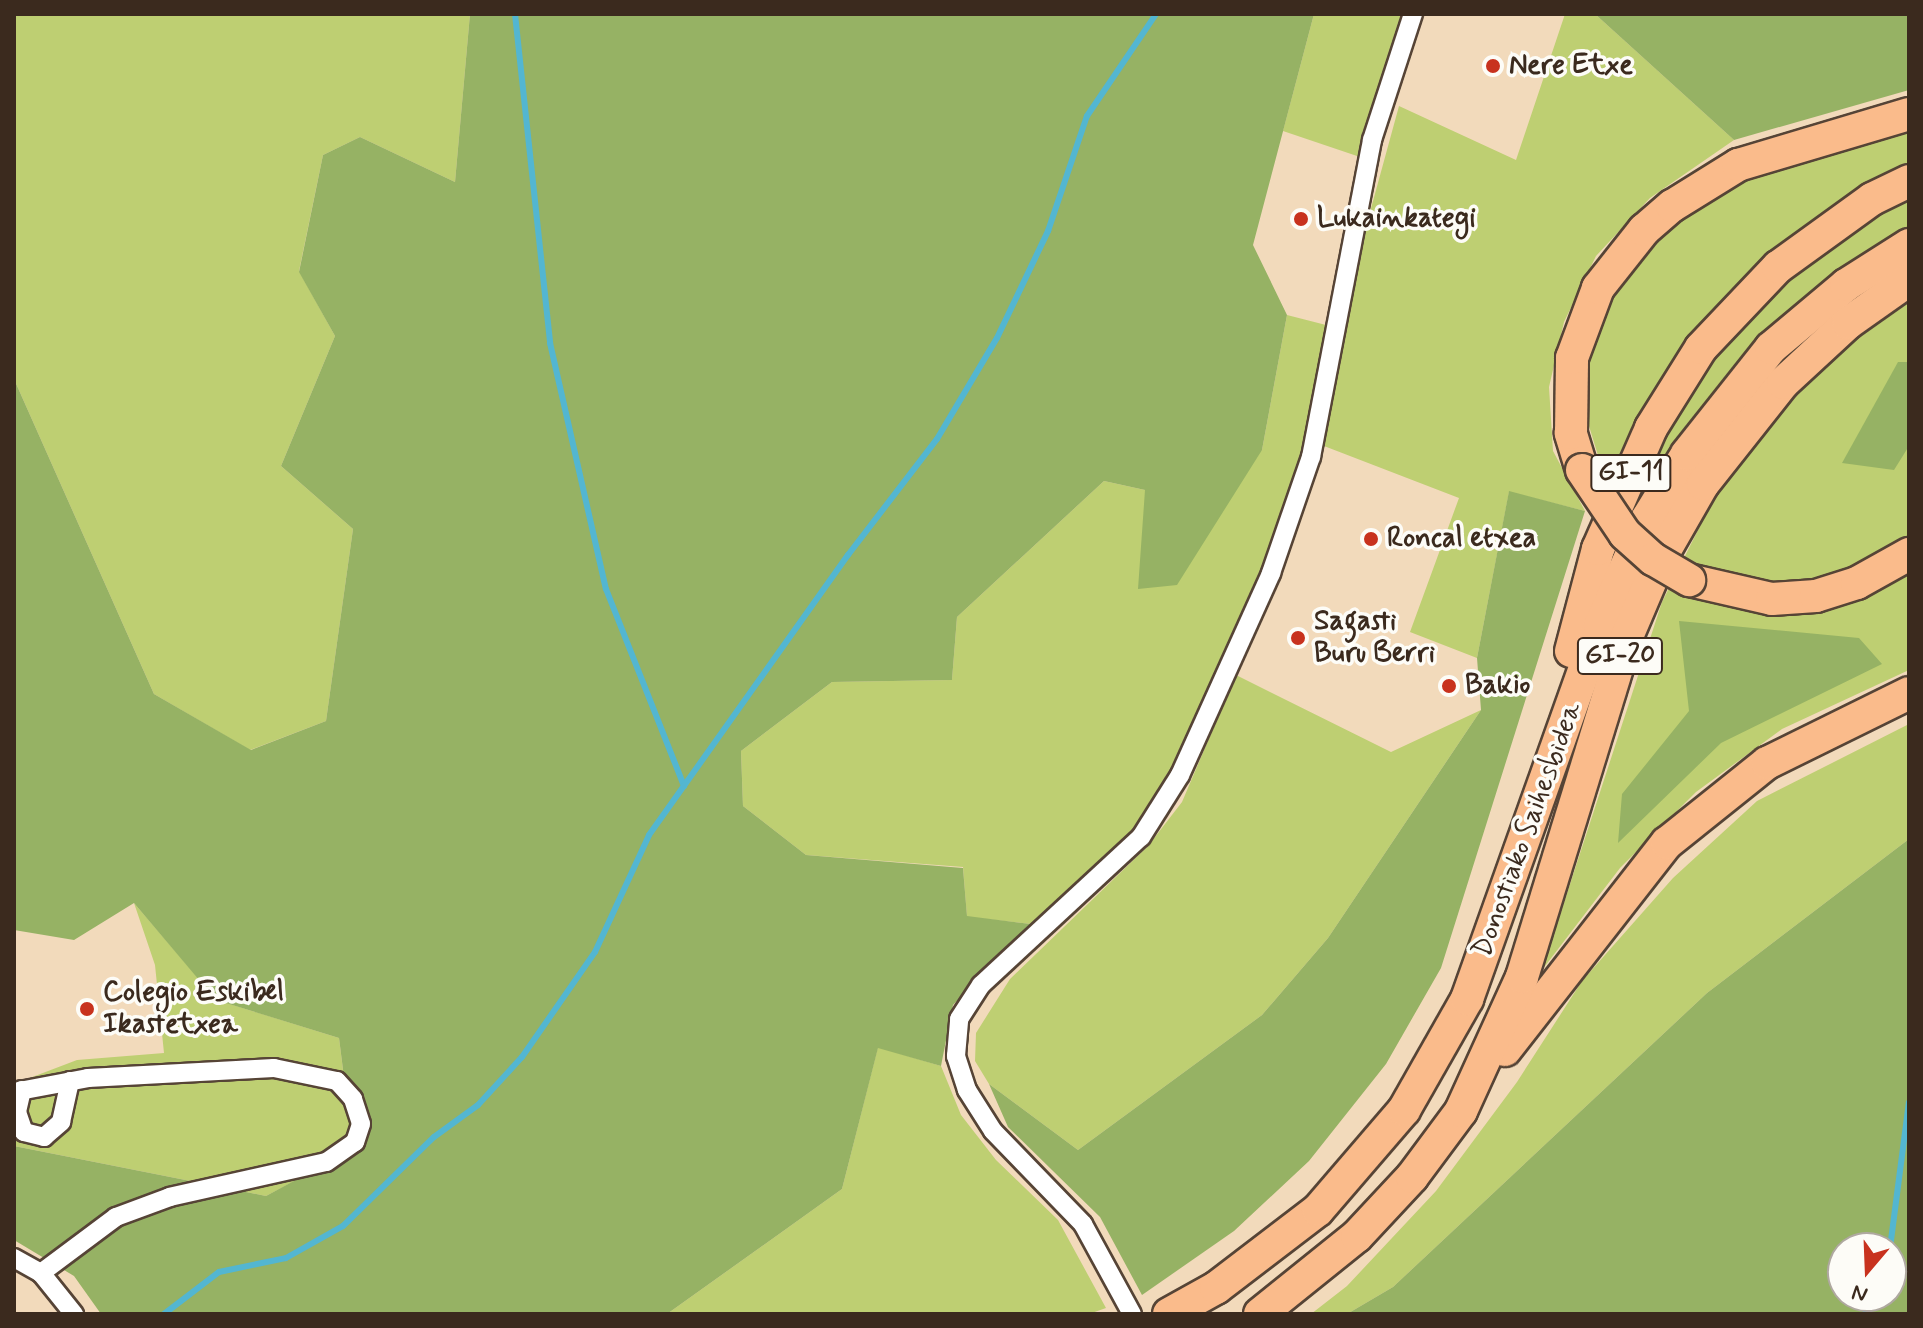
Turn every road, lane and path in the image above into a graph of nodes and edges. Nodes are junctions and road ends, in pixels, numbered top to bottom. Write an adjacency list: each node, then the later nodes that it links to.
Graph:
1 (1413, 14): 15 (street)
2 (1909, 114): 6 (highway, bridge)
3 (1909, 181): 8 (highway, GI-11)
4 (1909, 245): 8 (highway, Donostiako Saihesbidea / GI-20)
5 (1909, 280): 11 (highway, Donostiako Saihesbidea / GI-20)
6 (1909, 554)
7 (1909, 693): 11 (highway)
8 (1515, 867): 16 (highway, Donostiako Saihesbidea / GI-20)
9 (70, 1081): 10 (street); 10 (street); 13 (street)
10 (18, 1091)
11 (1461, 1111): 17 (highway, Donostiako Saihesbidea / GI-20)
12 (14, 1258): 13 (street)
13 (41, 1273): 14 (street)
14 (74, 1314)
15 (1132, 1314)
16 (1169, 1314)
17 (1260, 1314)

